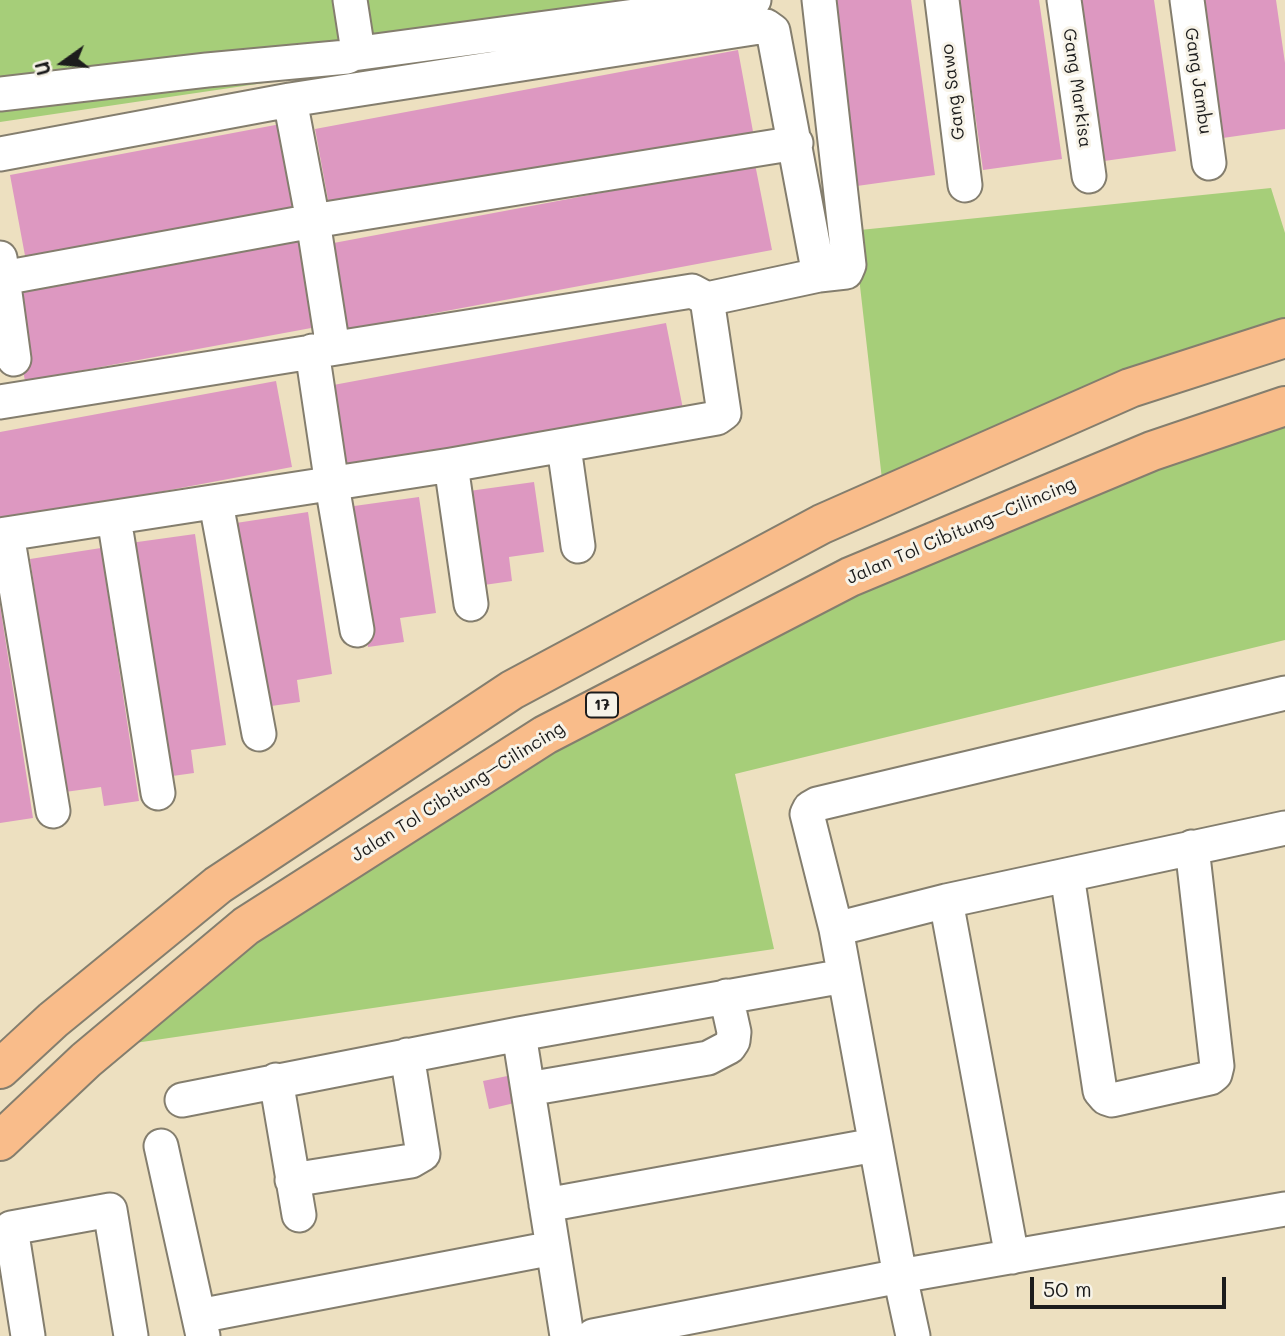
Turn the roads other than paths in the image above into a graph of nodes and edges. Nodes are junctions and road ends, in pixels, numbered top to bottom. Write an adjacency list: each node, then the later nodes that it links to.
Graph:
1 (350, 0): 7 (street)
2 (754, 0): 7 (street)
3 (818, 0): 17 (street)
4 (942, 0): 14 (street, Gang Sawo)
5 (1064, 0): 13 (street, Gang Markisa)
6 (1187, 0): 12 (street, Gang Jambu)
7 (353, 54): 8 (street)
8 (0, 94)
9 (290, 100): 10 (street); 11 (street); 15 (street)
10 (796, 143): 15 (street); 17 (street)
11 (0, 154)
12 (1209, 163)
13 (1089, 176)
14 (965, 185)
15 (313, 221): 16 (street); 20 (street)
16 (1, 268): 21 (street)
17 (820, 275): 18 (street)
18 (708, 299): 20 (street); 24 (street)
19 (1285, 338): 46 (highway)
20 (323, 349): 22 (street); 26 (street)
21 (14, 359)
22 (0, 401)
23 (1285, 407): 50 (highway, Jalan Tol Cibitung–Cilincing / 17)
24 (564, 447): 25 (street); 30 (street)
25 (451, 466): 26 (street); 31 (street)
26 (332, 485): 27 (street); 32 (street)
27 (216, 503): 28 (street); 34 (street)
28 (114, 518): 29 (street); 35 (street)
29 (4, 535): 36 (street)
30 (578, 546)
31 (471, 604)
32 (358, 630)
33 (1285, 693): 41 (street)
34 (259, 734)
35 (159, 793)
36 (53, 811)
37 (1285, 828): 38 (street)
38 (1192, 847): 39 (street); 39 (street)
39 (1067, 875): 40 (street)
40 (946, 901): 41 (street); 59 (street)
41 (836, 929): 42 (street)
42 (844, 976): 43 (street); 51 (street)
43 (726, 996): 44 (street); 48 (street)
44 (519, 1034): 45 (street); 48 (street)
45 (407, 1055): 47 (street); 53 (street)
46 (0, 1069)
47 (276, 1080): 49 (street); 53 (street)
48 (528, 1089): 54 (street)
49 (182, 1100)
50 (0, 1141)
51 (875, 1145): 54 (street); 60 (street)
52 (161, 1146): 61 (street)
53 (292, 1180): 56 (street)
54 (546, 1205): 58 (street)
55 (1285, 1209): 59 (street)
56 (299, 1215)
57 (5, 1233): 62 (street); 63 (street)
58 (553, 1248): 61 (street); 64 (street)
59 (1012, 1257): 60 (street)
60 (900, 1276): 65 (street); 66 (street)
61 (201, 1326)
62 (28, 1336)
63 (131, 1336)
64 (567, 1336)
65 (593, 1336)
66 (914, 1336)

